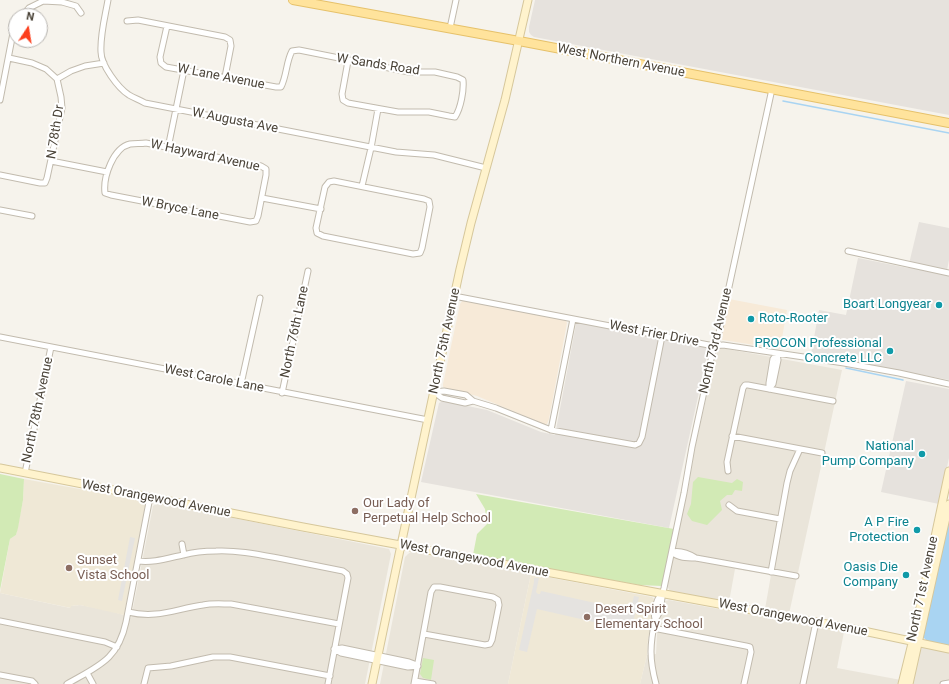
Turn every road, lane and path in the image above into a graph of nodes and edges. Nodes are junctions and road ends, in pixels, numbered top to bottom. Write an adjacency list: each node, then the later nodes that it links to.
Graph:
1 (108, 0): 14 (street)
2 (293, 0): 9 (main road, West Northern Avenue)
3 (456, 0): 9 (street)
4 (528, 0): 10 (street, North 75th Avenue)
5 (29, 8): 6 (street)
6 (81, 13)
7 (127, 21): 8 (street)
8 (167, 26): 15 (street, W Lane Avenue); 16 (street)
9 (450, 28): 10 (main road, West Northern Avenue)
10 (519, 41): 19 (main road, West Northern Avenue); 27 (street, North 75th Avenue)
11 (11, 48): 12 (street)
12 (9, 58): 17 (street); 20 (street)
13 (348, 60): 18 (street, W Sands Road); 22 (street); 22 (street, W Sands Road)
14 (104, 63): 17 (street); 21 (street, W Augusta Ave)
15 (184, 70): 16 (street, W Lane Avenue); 21 (street)
16 (225, 77): 18 (street, W Lane Avenue)
17 (57, 79): 26 (street, N 78th Dr)
18 (281, 87)
19 (772, 89): 23 (main road, West Northern Avenue); 44 (street, North 73rd Avenue)
20 (0, 100)
21 (176, 109): 24 (street); 25 (street, W Augusta Ave)
22 (378, 109): 25 (street)
23 (949, 122)
24 (168, 148): 28 (street, W Hayward Avenue); 32 (street, W Hayward Avenue)
25 (371, 148): 27 (street, W Augusta Ave); 30 (street)
26 (51, 160): 28 (street); 29 (street, N 78th Dr)
27 (486, 168): 39 (street, North 75th Avenue)
28 (107, 172): 31 (street, W Hayward Avenue)
29 (0, 175)
30 (362, 186): 33 (street); 33 (street)
31 (105, 193): 32 (street, W Bryce Lane)
32 (262, 198): 33 (street)
33 (321, 209)
34 (0, 210): 35 (street)
35 (32, 216)
36 (848, 252): 38 (street)
37 (308, 271): 50 (street, North 76th Lane)
38 (949, 273)
39 (454, 296): 41 (street, West Frier Drive); 51 (street, North 75th Avenue)
40 (260, 298): 47 (street)
41 (573, 319): 42 (street, West Frier Drive); 54 (street)
42 (662, 336): 44 (street, West Frier Drive); 54 (street)
43 (0, 337): 45 (street, West Carole Lane)
44 (714, 346): 46 (street, West Frier Drive); 68 (street, North 73rd Avenue)
45 (51, 347): 47 (street, West Carole Lane); 61 (street, North 78th Avenue)
46 (777, 354): 48 (street, West Frier Drive); 49 (street)
47 (241, 384): 50 (street, West Carole Lane)
48 (949, 384)
49 (769, 389): 52 (street); 55 (street)
50 (282, 392): 53 (street, West Carole Lane)
51 (434, 392): 53 (street, North 75th Avenue); 54 (street)
52 (833, 401)
53 (428, 420): 67 (street, North 75th Avenue)
54 (551, 430)
55 (732, 436): 56 (street); 60 (street)
56 (800, 449): 57 (street); 65 (street)
57 (822, 453)
58 (0, 468): 61 (street, West Orangewood Avenue)
59 (949, 471): 80 (street, North 71st Avenue)
60 (728, 472)
61 (25, 473): 62 (street, West Orangewood Avenue)
62 (150, 498): 67 (street, West Orangewood Avenue); 70 (street)
63 (949, 504): 80 (street, North 71st Avenue)
64 (729, 505): 65 (street)
65 (780, 519): 71 (street)
66 (182, 544): 69 (street)
67 (401, 545): 73 (street, West Orangewood Avenue); 84 (street, North 75th Avenue)
68 (672, 552): 71 (street); 73 (street, North 73rd Avenue)
69 (184, 555): 70 (street); 77 (street)
70 (138, 560): 74 (street)
71 (771, 572): 72 (street)
72 (796, 576)
73 (662, 594): 76 (street, West Orangewood Avenue); 78 (street, North 73rd Avenue)
74 (128, 612): 77 (street); 81 (street)
75 (0, 621): 81 (street)
76 (816, 622): 80 (street, West Orangewood Avenue); 100 (street)
77 (339, 624): 82 (street)
78 (654, 628): 98 (street, North 73rd Avenue); 99 (street)
79 (424, 634): 79 (street); 85 (street)
80 (915, 642): 83 (street, West Orangewood Avenue); 101 (street, North 71st Avenue); 102 (street, North 71st Avenue)
81 (117, 646): 86 (street)
82 (334, 649): 84 (street); 88 (street)
83 (949, 649)
84 (377, 658): 85 (street); 96 (street, North 75th Avenue)
85 (418, 666): 89 (street)
86 (87, 673): 92 (street); 93 (street)
87 (0, 675): 91 (street)
88 (330, 676): 94 (street); 95 (street)
89 (415, 682): 97 (street)
90 (949, 683): 103 (street)
91 (35, 684)
92 (67, 684)
93 (93, 684)
94 (144, 684)
95 (328, 684)
96 (372, 684)
97 (433, 684)
98 (656, 684)
99 (744, 684)
100 (803, 684)
101 (902, 684)
102 (909, 684)
103 (943, 684)

